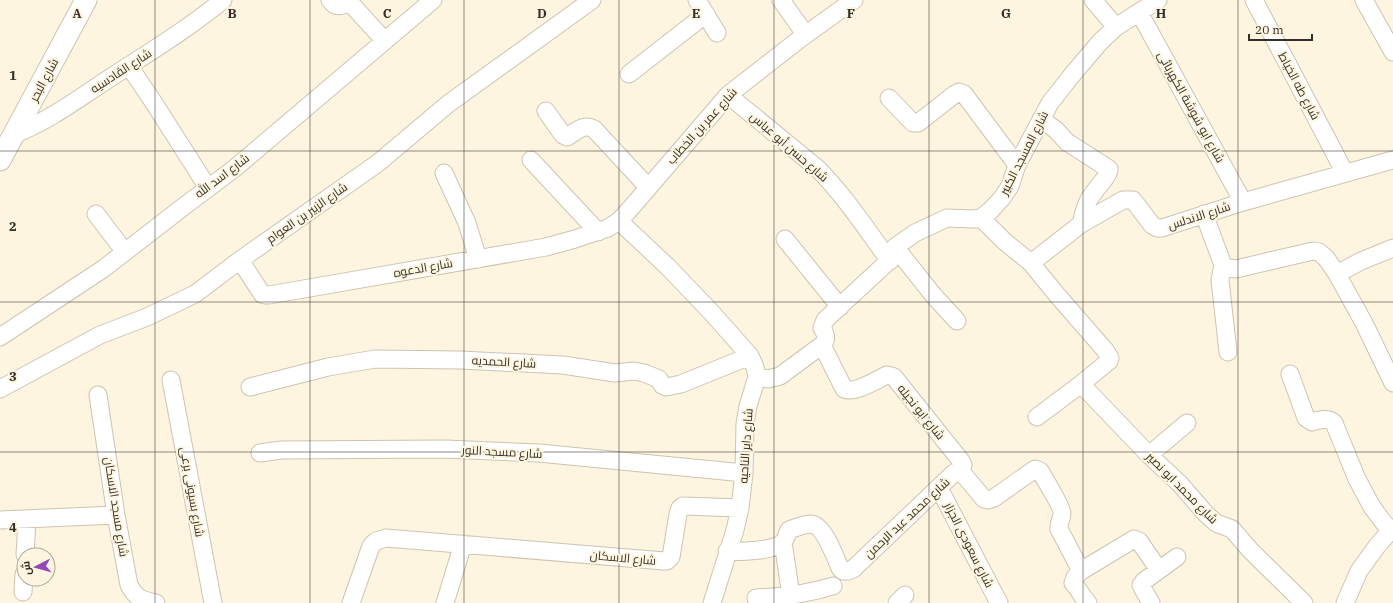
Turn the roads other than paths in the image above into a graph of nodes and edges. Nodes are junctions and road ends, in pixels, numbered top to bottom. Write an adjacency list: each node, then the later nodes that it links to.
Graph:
1 (86, 0): 24 (street, شارع البحر)
2 (223, 0): 18 (street, شارع القادسيه)
3 (330, 0): 16 (street)
4 (433, 0): 16 (street, شارع اسد الله)
5 (592, 0): 45 (street, شارع الزبير بن العوام)
6 (782, 0): 15 (street)
7 (854, 0): 15 (street, شارع عمر بن الخطاب)
8 (1094, 0): 13 (street)
9 (1254, 0): 30 (street, شارع طه الخياط)
10 (1364, 0): 17 (street)
11 (1146, 5): 13 (street, شارع المسجد الكبير); 33 (street, شارع ابو شوشة الكهربائى)
12 (701, 7): 14 (street); 19 (street)
13 (1116, 27): 23 (street, شارع المسجد الكبير)
14 (717, 33)
15 (805, 34): 20 (street, شارع عمر بن الخطاب)
16 (385, 41): 32 (street, شارع اسد الله)
17 (1393, 52)
18 (129, 66): 24 (street, شارع القادسيه); 32 (street)
19 (629, 74)
20 (728, 95): 31 (street, شارع عمر بن الخطاب); 43 (street, شارع حسن أبو عباس)
21 (889, 98): 28 (street)
22 (546, 111): 31 (street)
23 (1041, 119): 28 (street, شارع المسجد الكبير); 38 (street)
24 (15, 134): 25 (street, شارع البحر)
25 (0, 160)
26 (531, 160): 39 (street)
27 (1393, 160): 30 (street, شارع الاندلس)
28 (1018, 165): 36 (street, شارع المسجد الكبير)
29 (444, 173): 44 (street)
30 (1345, 173): 33 (street, شارع الاندلس)
31 (648, 187): 37 (street, شارع عمر بن الخطاب)
32 (208, 188): 42 (street, شارع اسد الله)
33 (1243, 202): 35 (street, شارع الاندلس)
34 (96, 214): 42 (street)
35 (1204, 214): 38 (street, شارع الاندلس); 47 (street)
36 (981, 218): 43 (street); 46 (street)
37 (619, 221): 39 (street, شارع الدعوه); 54 (street)
38 (1081, 224): 46 (street, شارع الاندلس)
39 (598, 232): 44 (street, شارع الدعوه)
40 (785, 239): 49 (street)
41 (1393, 248): 48 (street)
42 (125, 252): 51 (street, شارع اسد الله)
43 (892, 254): 49 (street); 50 (street, شارع حسن أبو عباس)
44 (478, 258): 45 (street, شارع الدعوه)
45 (240, 260): 61 (street, شارع الزبير بن العوام)
46 (1031, 263): 59 (street)
47 (1223, 265): 48 (street); 53 (street)
48 (1337, 274): 57 (street)
49 (840, 307): 52 (street)
50 (957, 321)
51 (0, 337)
52 (822, 345): 56 (street); 67 (street, شارع ابو نجيله)
53 (1228, 352)
54 (750, 356): 56 (street); 60 (street, شارع الحمديه)
55 (1290, 374): 74 (street)
56 (757, 377): 68 (street, شارع داير الناحيه)
57 (1392, 379)
58 (172, 380): 88 (street, شارع بسيونى برعى)
59 (1081, 384): 63 (street); 66 (street, شارع محمد ابو نصير)
60 (250, 387)
61 (0, 390)
62 (98, 394): 71 (street, شارع مسجد الاسكان)
63 (1036, 417)
64 (1187, 423): 66 (street)
65 (260, 453): 68 (street, شارع مسجد النور)
66 (1149, 455): 95 (street, شارع محمد ابو نصير)
67 (960, 472): 69 (street, شارع محمد عبد الرحمن); 81 (street, شارع محمد عبد الرحمن)
68 (744, 473): 70 (street, شارع داير الناحيه)
69 (939, 488): 75 (street, شارع محمد عبد الرحمن); 92 (street, شارع سعودى الجزار)
70 (740, 508): 76 (street, شارع الاسكان); 78 (street, شارع داير الناحيه)
71 (116, 515): 73 (street); 87 (street, شارع مسجد الاسكان)
72 (0, 520): 73 (street)
73 (27, 520): 77 (street)
74 (1392, 529): 96 (street)
75 (783, 542): 78 (street, شارع محمد عبد الرحمن); 85 (street)
76 (463, 544): 89 (street, شارع الاسكان); 90 (street)
77 (25, 547)
78 (727, 551): 91 (street, شارع داير الناحيه)
79 (1177, 557): 80 (street)
80 (1159, 570): 81 (street); 94 (street)
81 (1081, 571): 93 (street)
82 (833, 586): 85 (street)
83 (23, 587): 84 (street)
84 (23, 592)
85 (791, 596): 86 (street)
86 (756, 598)
87 (156, 603)
88 (213, 603)
89 (351, 603)
90 (445, 603)
91 (712, 603)
92 (999, 603)
93 (1088, 603)
94 (1151, 603)
95 (1304, 603)
96 (1345, 603)

